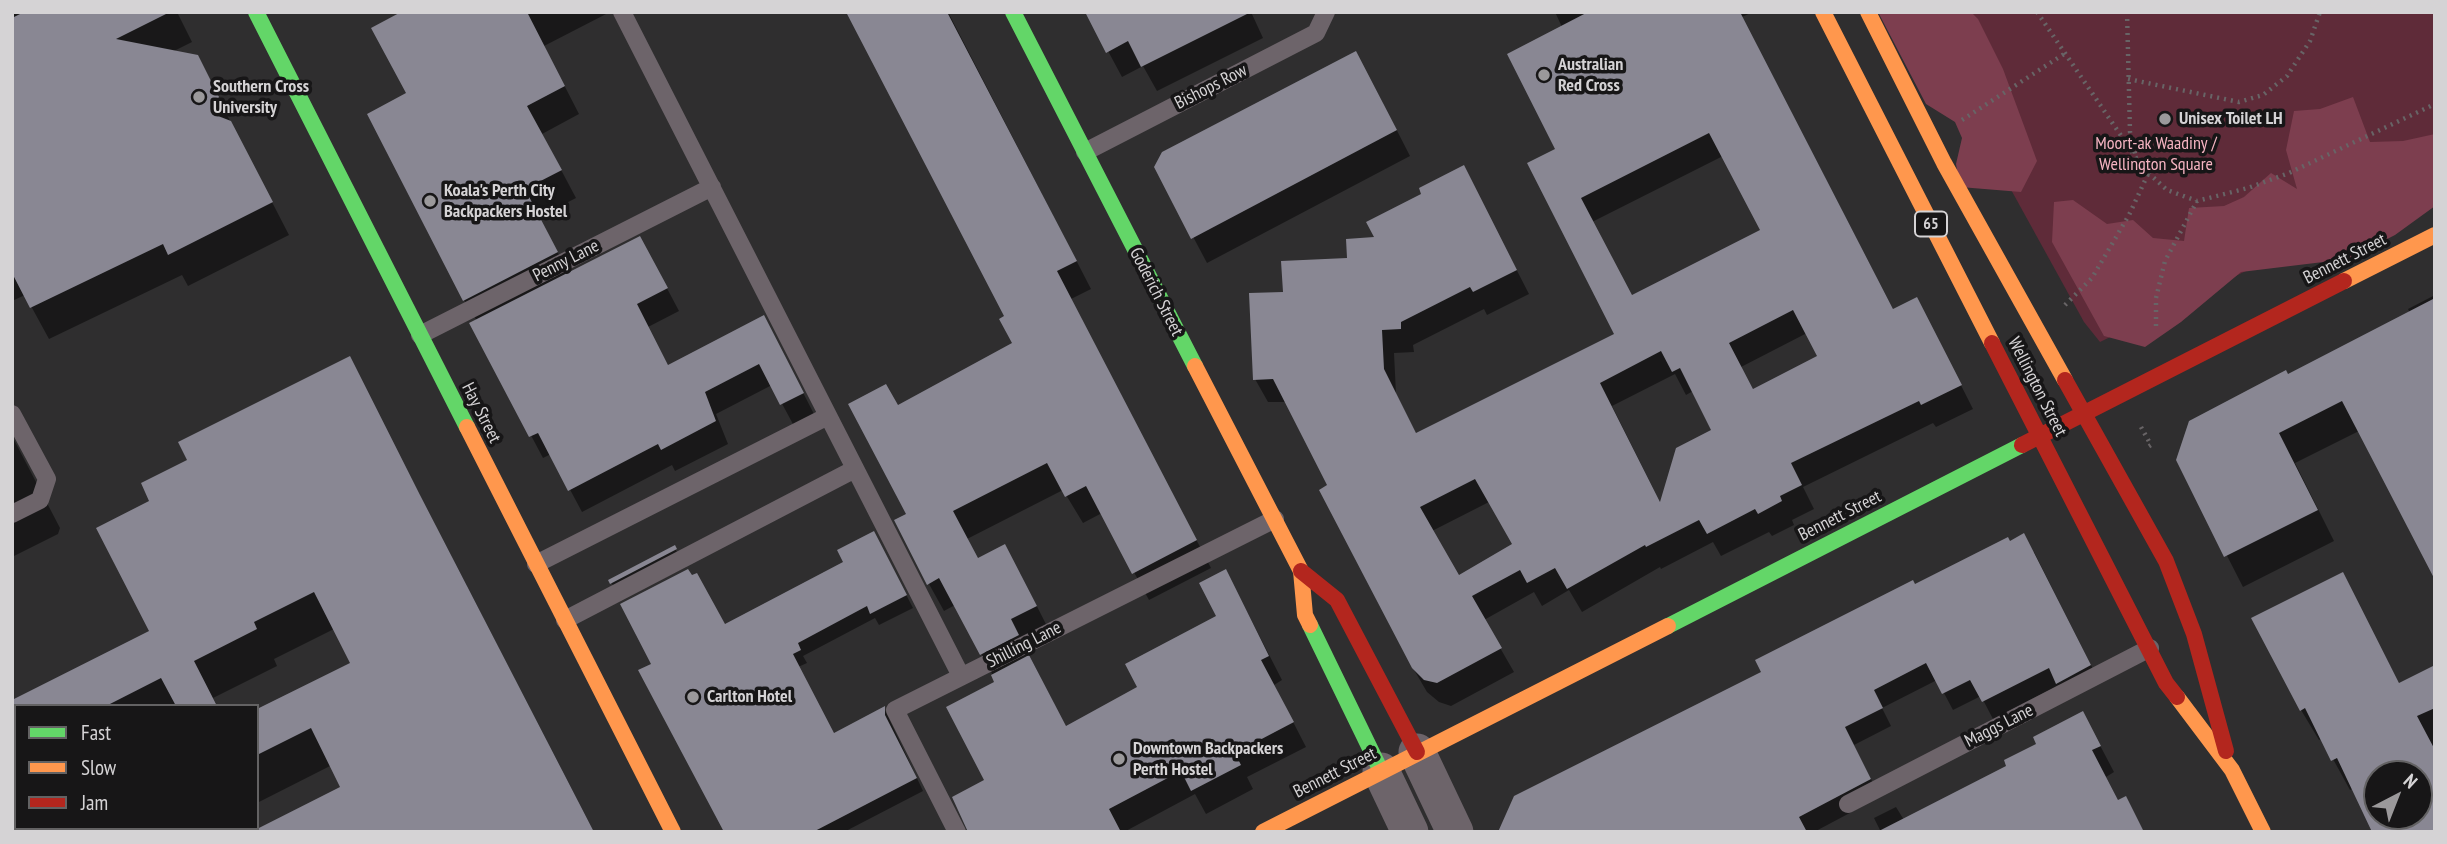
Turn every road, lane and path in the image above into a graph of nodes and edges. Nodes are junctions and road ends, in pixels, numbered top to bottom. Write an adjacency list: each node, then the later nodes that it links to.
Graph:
1 (256, 12): 22 (main road, Hay Street)
2 (622, 12): 17 (lane)
3 (1013, 12): 14 (main road, Goderich Street)
4 (1326, 12): 14 (lane, Bishops Row)
5 (1823, 12): 27 (main road, Wellington Street / 65)
6 (1868, 12): 23 (main road, Wellington Street / 65)
7 (2037, 12): 10 (path)
8 (2127, 12): 11 (path)
9 (2320, 12): 11 (path)
10 (2064, 54): 13 (path); 15 (path)
11 (2128, 79): 15 (path)
12 (2435, 104): 18 (path)
13 (1961, 120)
14 (1085, 152): 31 (main road, Goderich Street)
15 (2136, 160): 16 (path)
16 (2148, 174): 18 (path); 20 (path)
17 (712, 187): 22 (lane, Penny Lane); 25 (lane)
18 (2197, 201): 21 (path)
19 (2435, 235): 23 (main road, Bennett Street)
20 (2063, 307)
21 (2157, 326)
22 (420, 335): 32 (main road, Hay Street)
23 (2084, 413): 27 (main road, Bennett Street); 38 (main road, Wellington Street / 65)
24 (12, 414): 30 (lane)
25 (828, 416): 29 (lane); 32 (lane)
26 (2141, 427): 28 (path)
27 (2039, 436): 35 (main road, Wellington Street / 65); 37 (main road, Bennett Street)
28 (2151, 445)
29 (855, 469): 34 (lane); 36 (lane)
30 (12, 514)
31 (1275, 519): 33 (main road, Goderich Street); 36 (lane, Shilling Lane)
32 (536, 564): 34 (main road, Hay Street)
33 (1301, 571): 37 (main road, Goderich Street); 39 (main road, Goderich Street)
34 (565, 620): 41 (main road, Hay Street)
35 (2150, 648): 38 (main road, Wellington Street / 65); 40 (lane, Maggs Lane)
36 (961, 676): 42 (lane, Shilling Lane)
37 (1417, 752): 39 (main road, Bennett Street); 45 (street, Goderich Street)
38 (2232, 770): 46 (main road, Wellington Street / 65)
39 (1381, 771): 43 (main road, Bennett Street); 44 (street, Goderich Street)
40 (1848, 804)
41 (673, 832)
42 (957, 832)
43 (1263, 832)
44 (1410, 832)
45 (1455, 832)
46 (2263, 832)

